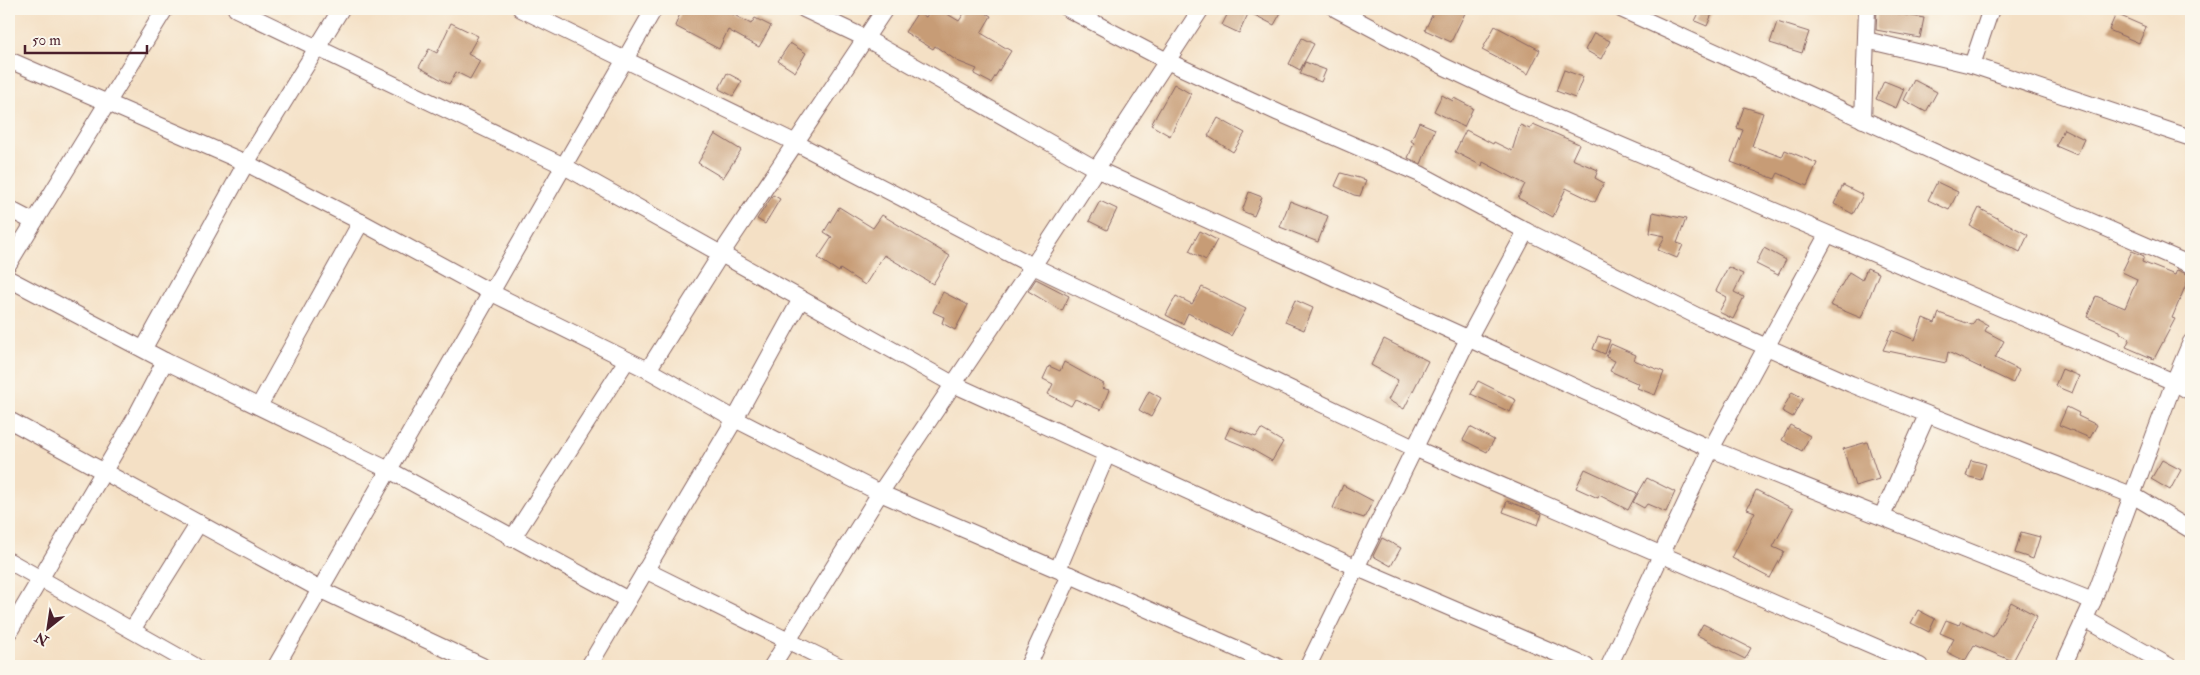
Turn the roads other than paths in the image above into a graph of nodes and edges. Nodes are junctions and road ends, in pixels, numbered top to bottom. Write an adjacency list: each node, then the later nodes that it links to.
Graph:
1 (165, 9): 21 (street)
2 (236, 9): 16 (street)
3 (341, 9): 16 (street)
4 (521, 9): 17 (street)
5 (654, 9): 17 (street)
6 (804, 9): 14 (street)
7 (885, 9): 14 (street)
8 (1068, 9): 19 (street)
9 (1201, 9): 19 (street)
10 (1336, 9): 32 (street)
11 (1622, 9): 22 (street)
12 (1867, 9): 15 (street)
13 (1991, 9): 20 (street)
14 (865, 38): 24 (street); 27 (street)
15 (1866, 40): 20 (street); 22 (street)
16 (316, 48): 25 (street); 26 (street)
17 (625, 58): 24 (street); 26 (street)
18 (9, 60): 21 (street)
19 (1167, 60): 27 (street); 31 (street)
20 (1972, 65): 23 (street)
21 (107, 103): 25 (street); 29 (street)
22 (1863, 120): 35 (street)
23 (2191, 138)
24 (796, 143): 33 (street); 36 (street)
25 (246, 163): 30 (street); 43 (street)
26 (564, 166): 33 (street); 38 (street)
27 (1096, 169): 36 (street); 40 (street)
28 (9, 209): 29 (street)
29 (34, 222): 34 (street)
30 (361, 222): 38 (street); 50 (street)
31 (1526, 230): 40 (street); 42 (street)
32 (1827, 234): 42 (street); 47 (street)
33 (721, 254): 39 (street); 46 (street)
34 (9, 263)
35 (2191, 265)
36 (1033, 266): 48 (street); 54 (street)
37 (9, 279): 43 (street)
38 (492, 294): 44 (street); 57 (street)
39 (801, 299): 48 (street); 52 (street)
40 (1468, 339): 54 (street); 55 (street)
41 (2191, 342): 47 (street)
42 (1767, 347): 51 (street); 55 (street)
43 (144, 348): 45 (street)
44 (627, 360): 46 (street); 64 (street)
45 (165, 361): 50 (street); 58 (street)
46 (648, 370): 52 (street)
47 (2174, 382): 49 (street); 60 (street)
48 (952, 384): 56 (street); 59 (street)
49 (2191, 392)
50 (259, 406): 57 (street)
51 (1927, 415): 60 (street); 61 (street)
52 (735, 419): 59 (street); 68 (street)
53 (9, 420): 58 (street)
54 (1414, 448): 65 (street); 67 (street)
55 (1711, 448): 61 (street); 65 (street)
56 (1107, 454): 67 (street); 69 (street)
57 (389, 470): 64 (street); 71 (street)
58 (104, 471): 62 (street); 70 (street)
59 (880, 493): 69 (street); 77 (street)
60 (2134, 496): 63 (street); 73 (street)
61 (1882, 516): 73 (street)
62 (199, 523): 71 (street); 75 (street)
63 (2191, 530)
64 (512, 539): 72 (street)
65 (1662, 555): 88 (street); 89 (street)
66 (9, 561): 70 (street)
67 (1355, 567): 86 (street); 87 (street)
68 (645, 570): 72 (street); 77 (street)
69 (1064, 572): 84 (street); 85 (street)
70 (40, 578): 75 (street); 76 (street)
71 (321, 590): 79 (street); 80 (street)
72 (628, 600): 81 (street)
73 (2093, 600): 74 (street)
74 (2085, 620): 90 (street); 91 (street)
75 (132, 630): 78 (street)
76 (9, 632)
77 (787, 641): 82 (street); 83 (street)
78 (195, 666)
79 (276, 666)
80 (482, 666)
81 (589, 666)
82 (772, 666)
83 (839, 666)
84 (1028, 666)
85 (1276, 666)
86 (1308, 666)
87 (1586, 666)
88 (1609, 666)
89 (1920, 666)
90 (2063, 666)
91 (2169, 666)

